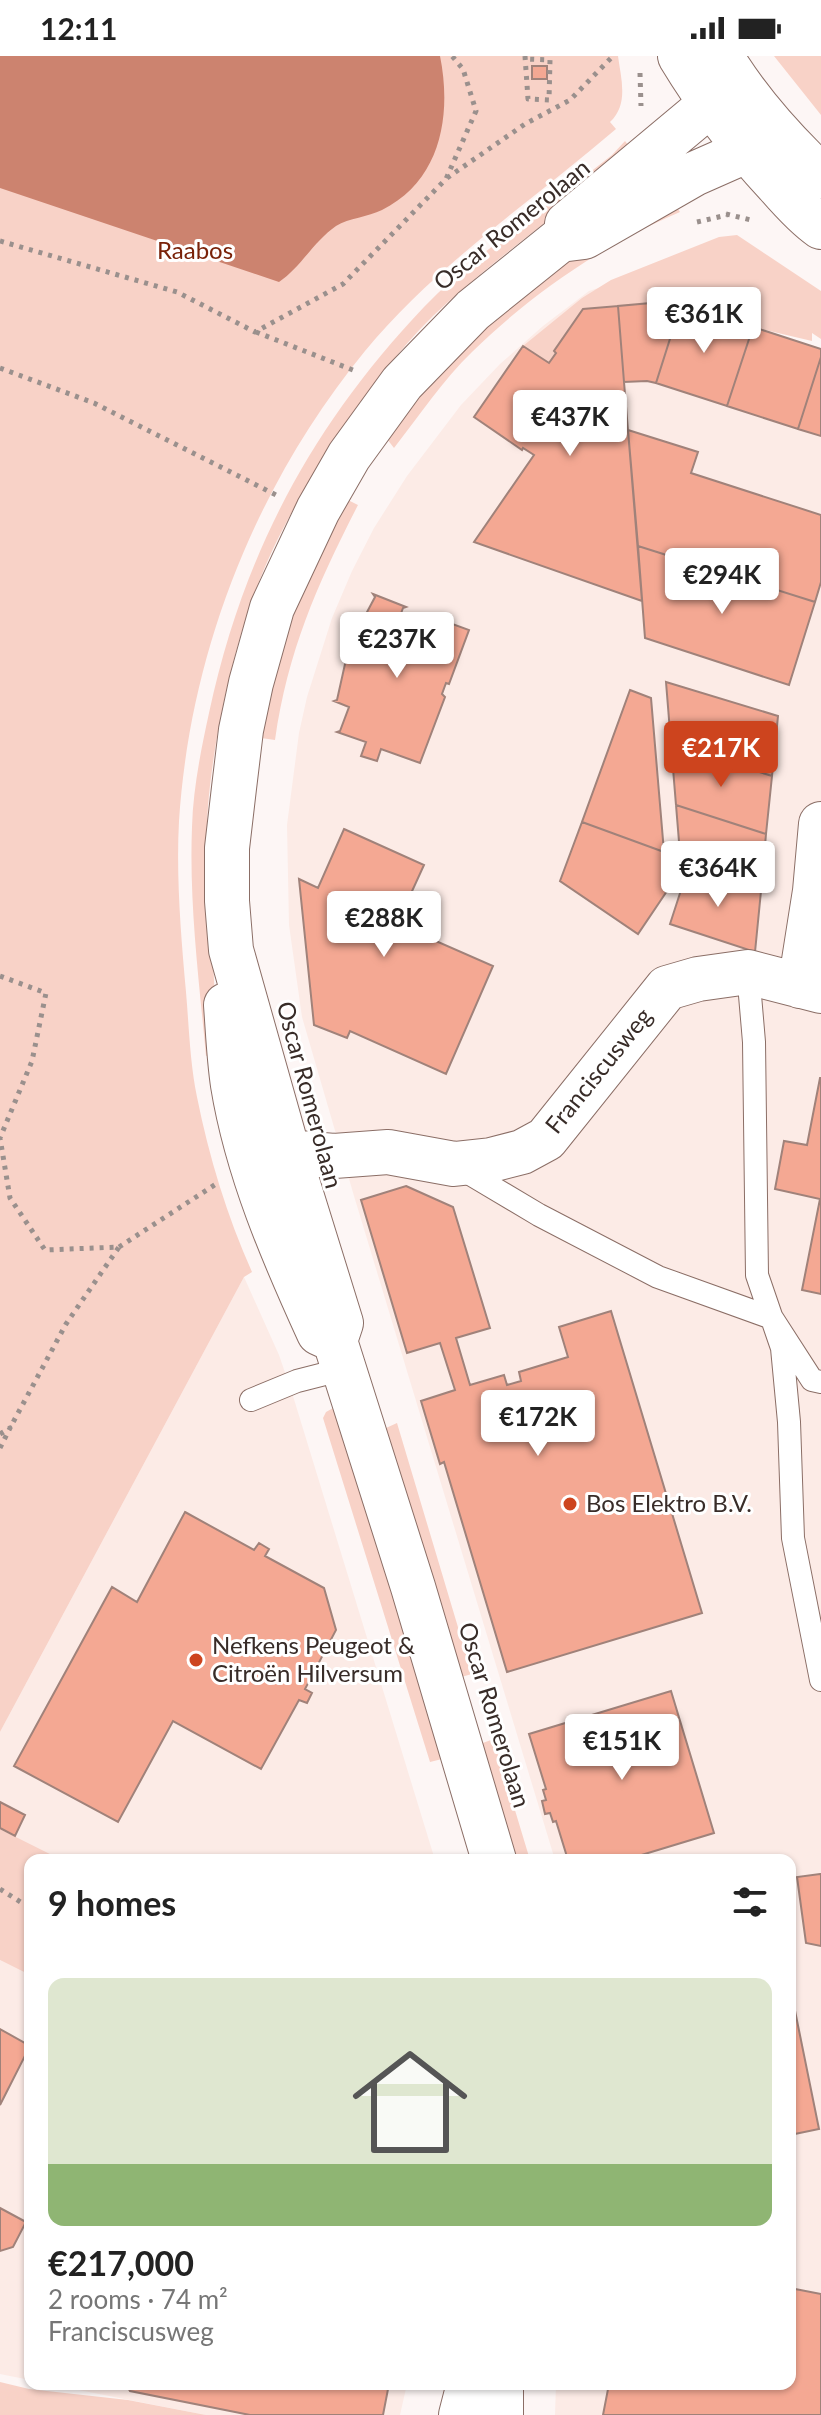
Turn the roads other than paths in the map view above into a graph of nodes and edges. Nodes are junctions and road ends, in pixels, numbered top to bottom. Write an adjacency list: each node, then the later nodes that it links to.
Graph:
1 (659, 61): 2 (street)
2 (723, 81): 3 (street); 6 (street, Oscar Romerolaan)
3 (761, 141): 4 (street); 5 (street); 6 (street, Oscar Romerolaan)
4 (821, 176)
5 (821, 227)
6 (560, 240): 10 (street, Oscar Romerolaan)
7 (821, 824): 9 (street, Franciscusweg)
8 (748, 972): 9 (street, Franciscusweg); 11 (street, Franciscusweg); 12 (lane)
9 (810, 989)
10 (254, 1163): 11 (street, Franciscusweg); 13 (street, Oscar Romerolaan)
11 (454, 1164): 12 (lane)
12 (772, 1318): 14 (lane); 16 (lane)
13 (339, 1355): 15 (lane); 17 (street, Oscar Romerolaan)
14 (821, 1382)
15 (251, 1400)
16 (821, 1680)
17 (492, 1854)
18 (467, 2390): 20 (street)
19 (501, 2390): 21 (street)
20 (461, 2415)
21 (501, 2415)

